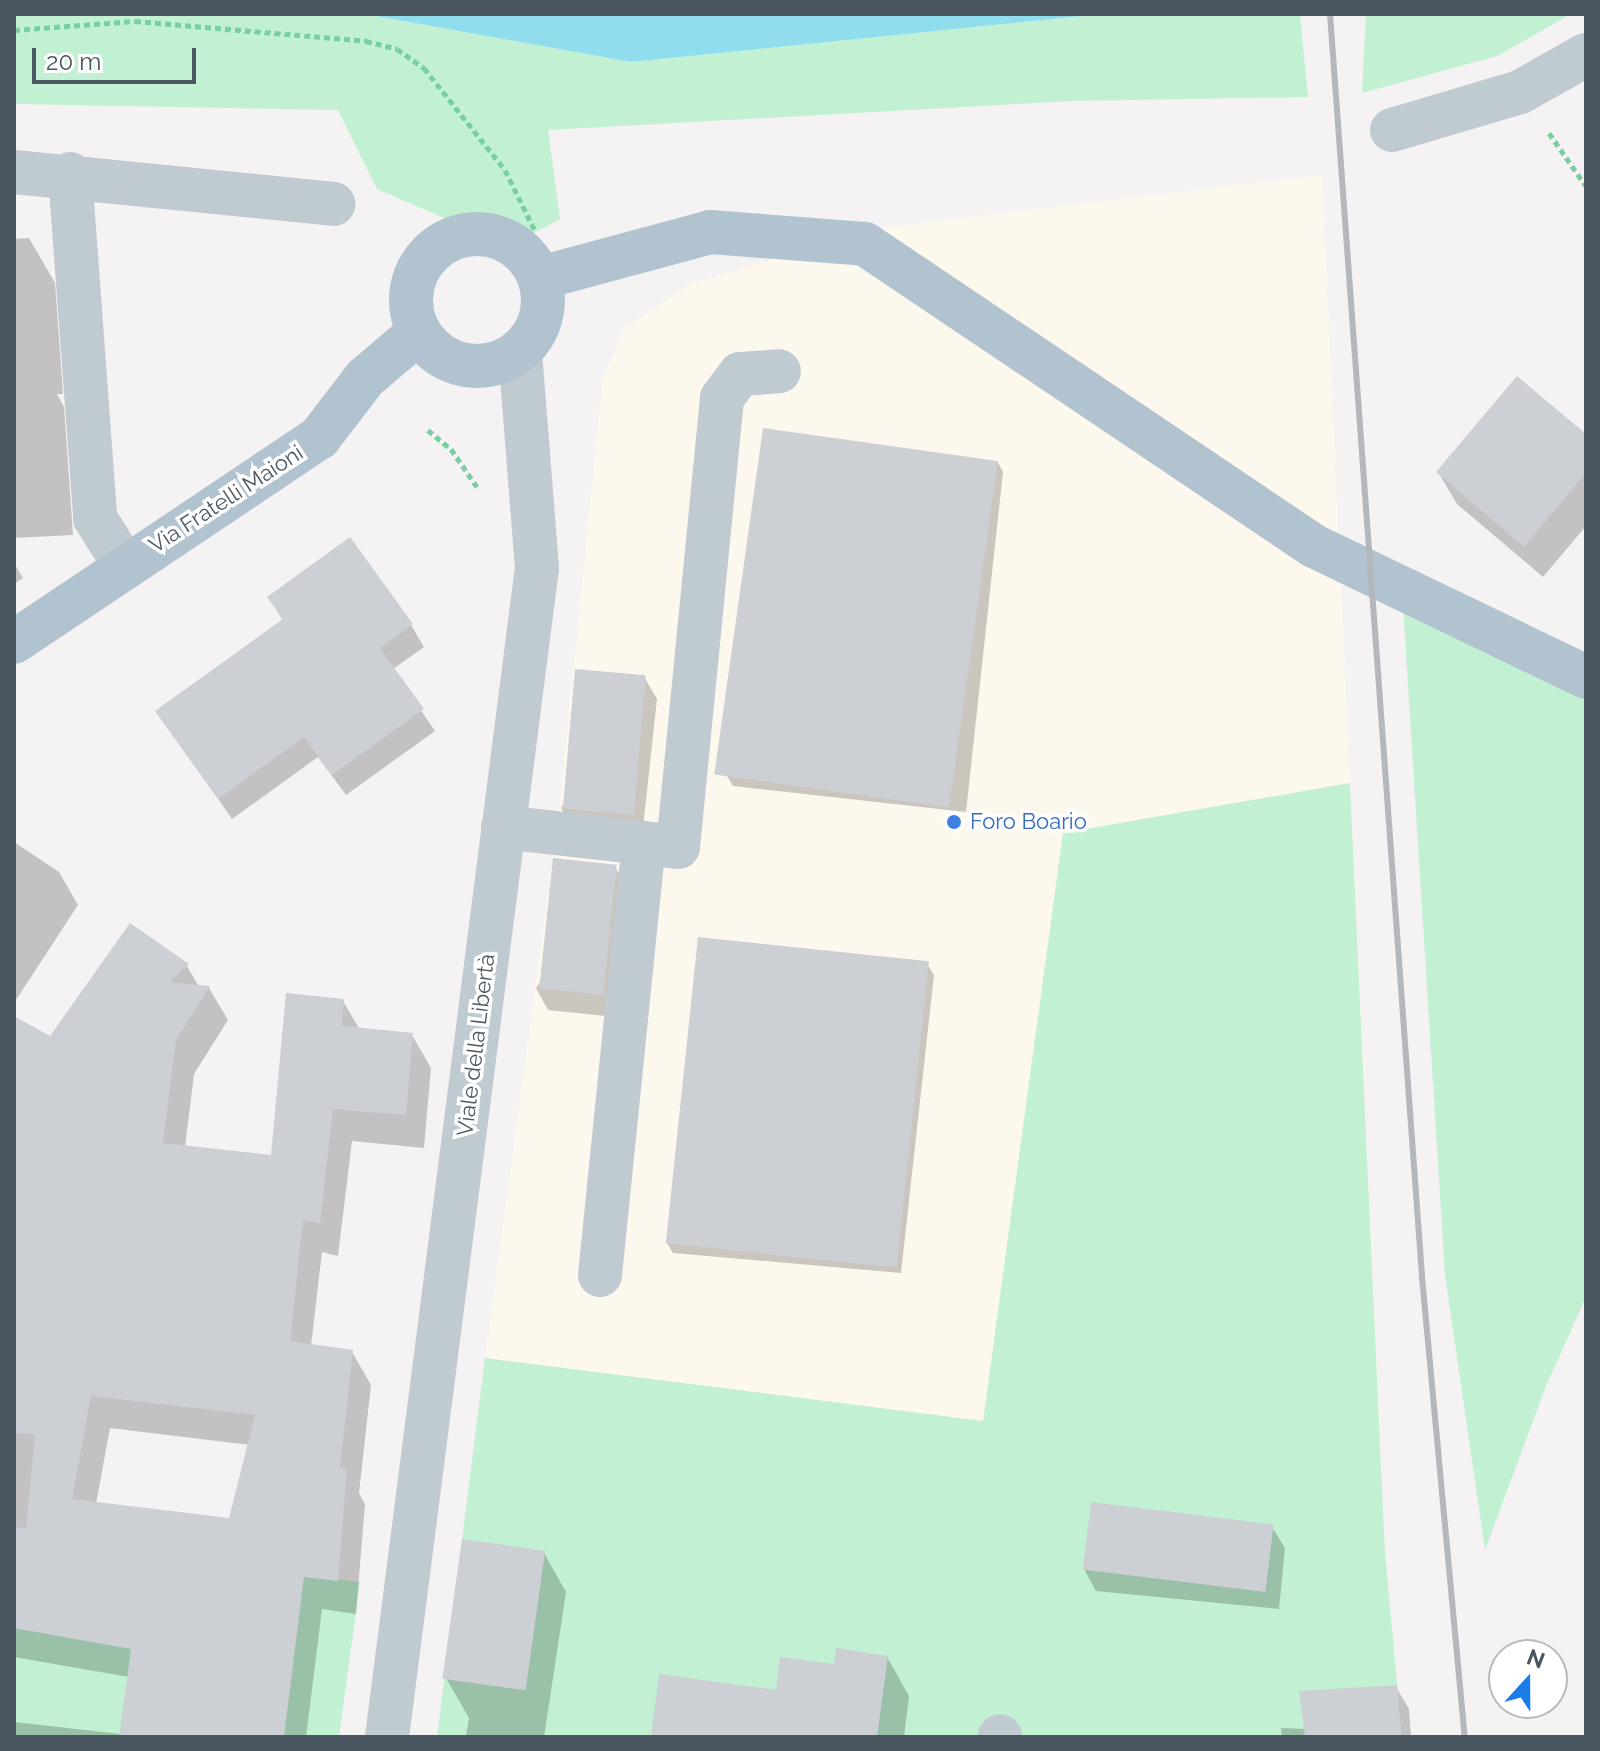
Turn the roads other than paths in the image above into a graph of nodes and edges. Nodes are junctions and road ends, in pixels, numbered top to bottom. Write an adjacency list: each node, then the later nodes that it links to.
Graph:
1 (1586, 55): 2 (street)
2 (1392, 130)
3 (14, 172): 4 (street)
4 (70, 174): 5 (street); 10 (street)
5 (333, 204)
6 (539, 257): 7 (main road); 8 (main road); 12 (main road)
7 (418, 333): 8 (main road); 10 (main road, Via Fratelli Maioni)
8 (520, 351): 13 (street, Viale della Libertà)
9 (779, 371): 14 (street)
10 (125, 566): 11 (main road, Via Fratelli Maioni)
11 (14, 642)
12 (1586, 677)
13 (503, 827): 14 (street); 16 (street, Viale della Libertà)
14 (644, 843): 15 (street)
15 (600, 1275)
16 (387, 1737)

